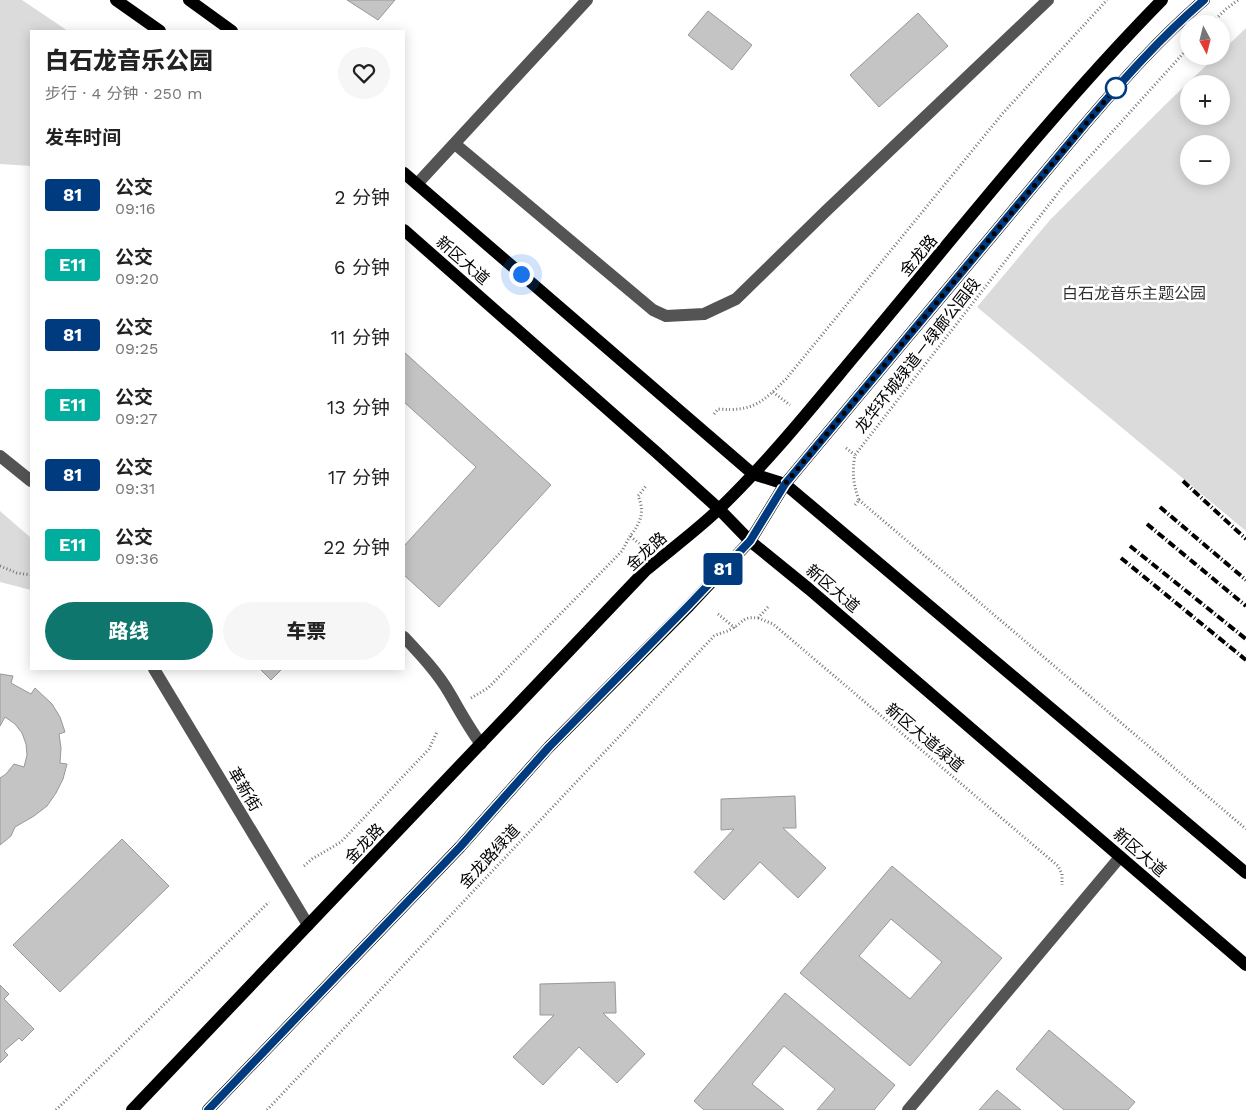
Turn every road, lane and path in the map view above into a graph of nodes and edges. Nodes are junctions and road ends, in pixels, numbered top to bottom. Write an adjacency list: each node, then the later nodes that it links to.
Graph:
1 (116, 0): 10 (main road)
2 (189, 0): 11 (main road)
3 (587, 0): 13 (street)
4 (1048, 0): 13 (street)
5 (1107, 0): 17 (path)
6 (1162, 0): 23 (main road, 金龙路)
7 (1204, 0): 25 (main road)
8 (1238, 0): 9 (path)
9 (1220, 15)
10 (159, 30)
11 (231, 30)
12 (1180, 57): 21 (path, 龙华环城绿道－绿廊公园段)
13 (455, 144): 15 (street)
14 (405, 174): 15 (main road, 新区大道)
15 (417, 184): 23 (main road, 新区大道)
16 (405, 231): 29 (main road, 新区大道)
17 (773, 392): 18 (path); 19 (path)
18 (790, 405)
19 (714, 414)
20 (846, 448): 21 (path)
21 (854, 455): 27 (path, 龙华环城绿道－绿廊公园段)
22 (0, 456): 24 (street)
23 (753, 474): 25 (main road, 新区大道); 29 (main road, 金龙路)
24 (30, 480)
25 (785, 484): 31 (main road); 47 (main road, 新区大道)
26 (646, 486): 30 (path)
27 (859, 500): 28 (path); 44 (path)
28 (855, 505)
29 (719, 509): 31 (main road, 新区大道); 43 (main road, 金龙路)
30 (630, 536): 32 (path); 41 (path)
31 (750, 541): 45 (main road, 新区大道); 54 (main road)
32 (642, 546)
33 (0, 566): 34 (path)
34 (30, 575)
35 (768, 607): 37 (path)
36 (718, 614): 38 (path)
37 (758, 618): 38 (path, 金龙路绿道); 48 (path, 新区大道绿道)
38 (734, 628): 55 (path, 金龙路绿道)
39 (405, 638): 43 (street)
40 (155, 670): 50 (street, 革新街)
41 (476, 694)
42 (436, 732): 46 (path)
43 (481, 744): 50 (main road, 金龙路)
44 (1246, 829)
45 (1120, 857): 51 (main road, 新区大道); 56 (street)
46 (304, 866)
47 (1246, 872)
48 (1062, 885)
49 (269, 902): 52 (path)
50 (308, 925): 53 (main road, 金龙路)
51 (1246, 965)
52 (56, 1110)
53 (132, 1110)
54 (208, 1110)
55 (267, 1110)
56 (908, 1110)

